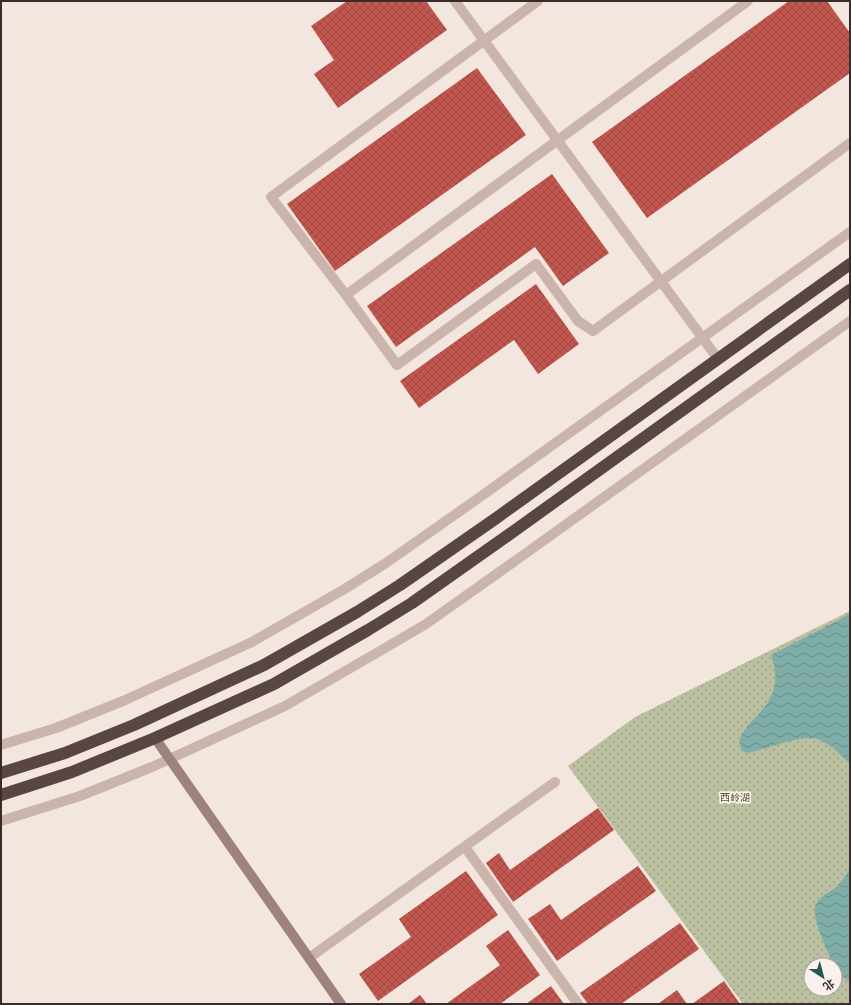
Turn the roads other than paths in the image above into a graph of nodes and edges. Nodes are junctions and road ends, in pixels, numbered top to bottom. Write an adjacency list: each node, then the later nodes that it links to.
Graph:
1 (455, 1): 4 (street)
2 (538, 1): 4 (street)
3 (748, 1): 5 (street)
4 (484, 41): 5 (street); 11 (street)
5 (557, 141): 9 (street); 11 (street)
6 (850, 143): 9 (street)
7 (850, 232): 13 (street)
8 (850, 264): 14 (highway)
9 (661, 282): 11 (street); 13 (street)
10 (850, 290): 15 (highway)
11 (346, 295)
12 (850, 321): 17 (street)
13 (702, 338): 14 (street); 16 (street)
14 (718, 359): 18 (highway)
15 (155, 738): 17 (street); 20 (highway)
16 (1, 746)
17 (169, 759): 21 (street); 23 (street)
18 (1, 773)
19 (555, 782): 22 (street)
20 (1, 795)
21 (1, 821)
22 (465, 847): 23 (street); 25 (street)
23 (309, 958): 24 (street)
24 (341, 1004)
25 (578, 1004)

